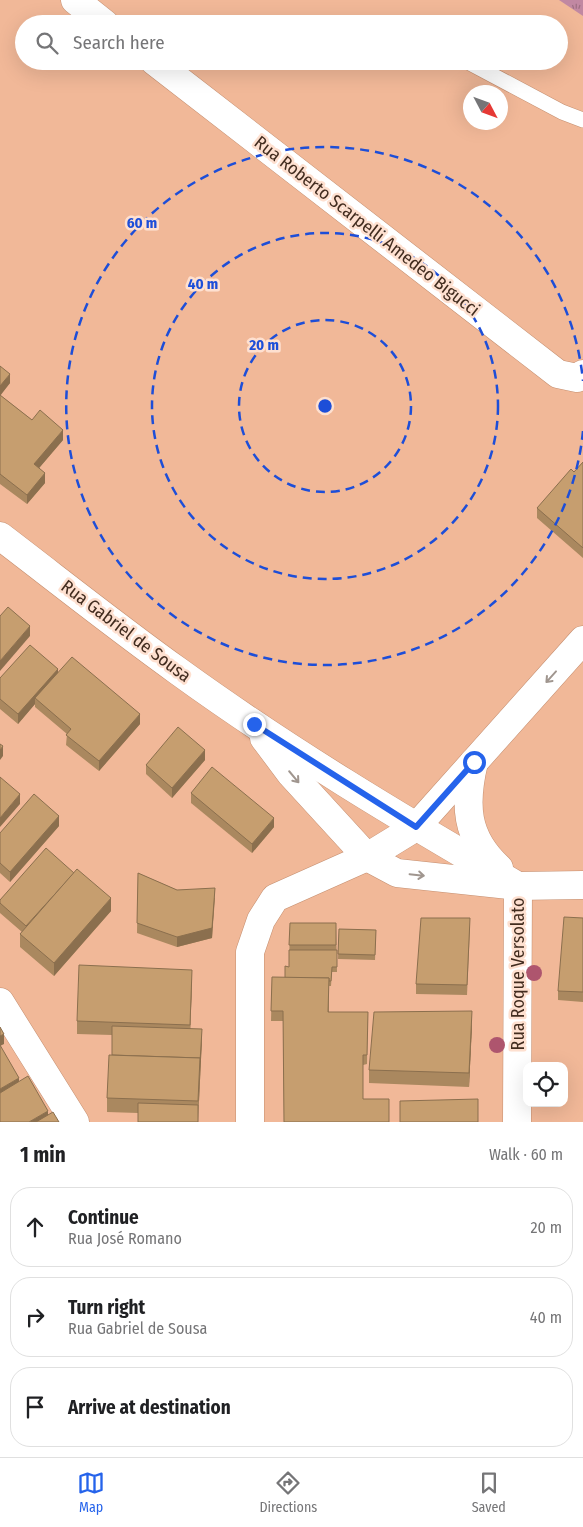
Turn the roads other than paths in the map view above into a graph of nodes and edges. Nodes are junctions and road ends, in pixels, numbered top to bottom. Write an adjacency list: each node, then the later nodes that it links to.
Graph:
1 (74, 0): 2 (street)
2 (94, 15)
3 (166, 70): 6 (street, Rua Roberto Scarpelli Amedeo Bigucci)
4 (483, 70): 5 (lane)
5 (583, 120)
6 (583, 374)
7 (0, 536): 9 (street, Rua Gabriel de Sousa)
8 (583, 640): 10 (street, one-way to 10)
9 (254, 724): 11 (street, Rua Gabriel de Sousa); 12 (street, Rua Gabriel de Sousa, one-way to 12)
10 (474, 762): 11 (street); 14 (street)
11 (416, 827): 12 (street); 14 (street, Rua Gabriel de Sousa)
12 (366, 858): 14 (street, Rua Gabriel de Sousa, one-way to 14); 17 (street)
13 (583, 885): 14 (street, Rua Gabriel de Sousa)
14 (518, 886): 18 (street, Rua Roque Versolato)
15 (0, 1002): 16 (street)
16 (74, 1122)
17 (250, 1122)
18 (517, 1122)

